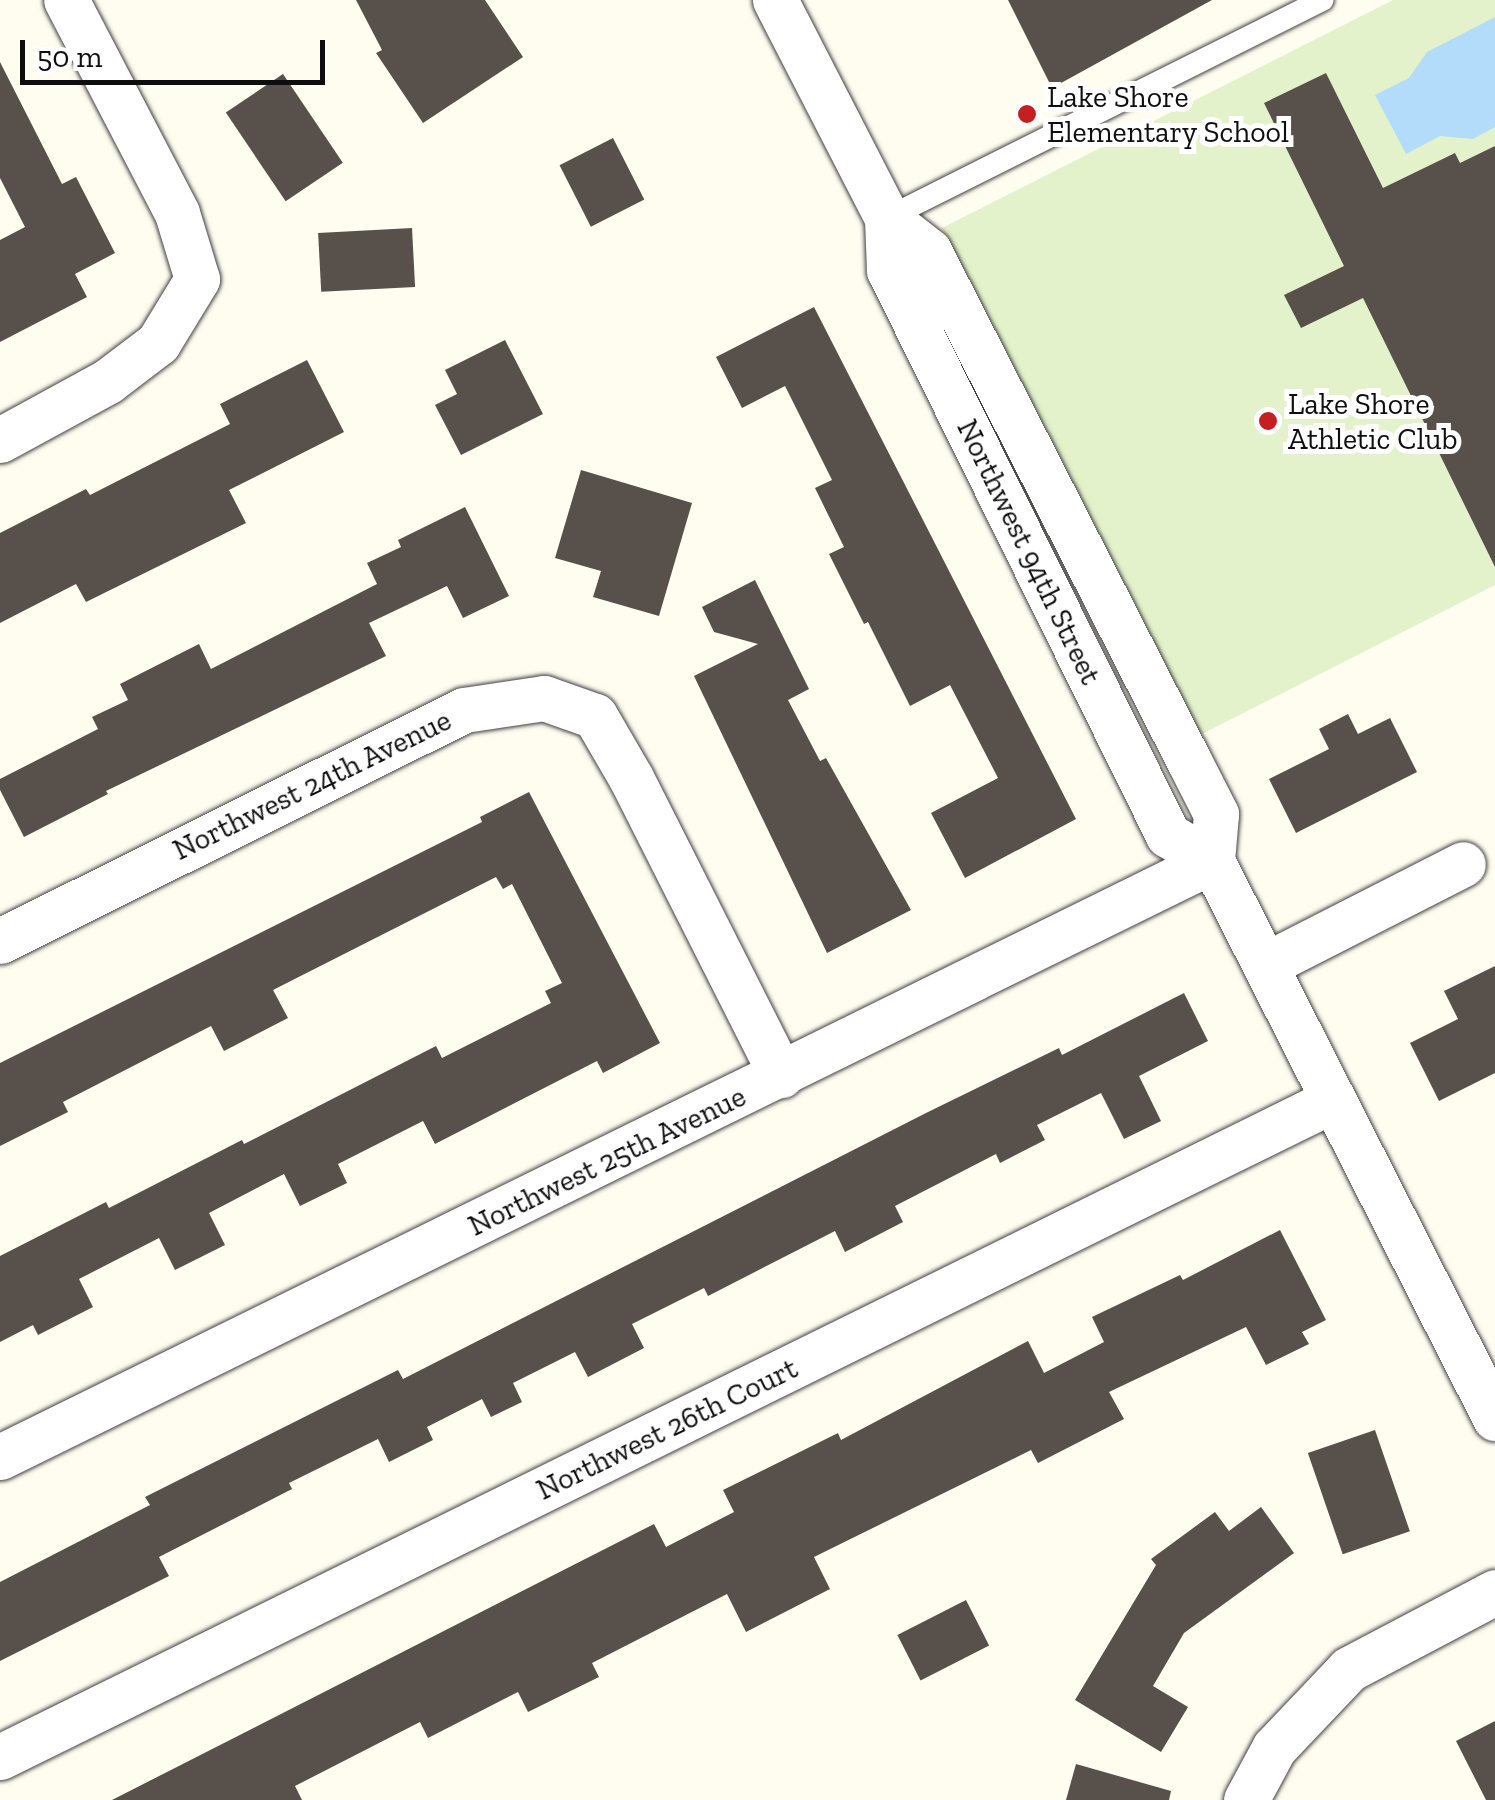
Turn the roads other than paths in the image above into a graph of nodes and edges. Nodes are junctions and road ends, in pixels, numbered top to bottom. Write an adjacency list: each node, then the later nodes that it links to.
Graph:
1 (66, 0): 5 (street)
2 (775, 0): 4 (street, Northwest 94th Street)
3 (1311, 3): 4 (lane)
4 (887, 218): 6 (street, Northwest 94th Street)
5 (0, 440)
6 (1212, 861): 9 (street); 10 (street, Northwest 25th Avenue)
7 (1463, 864): 9 (street)
8 (0, 941): 10 (street, Northwest 24th Avenue)
9 (1265, 965): 11 (street)
10 (781, 1075): 13 (street, Northwest 25th Avenue)
11 (1333, 1100): 12 (street); 15 (street, Northwest 26th Court)
12 (1495, 1418)
13 (0, 1457)
14 (1495, 1592): 16 (street)
15 (0, 1758)
16 (1246, 1800)

